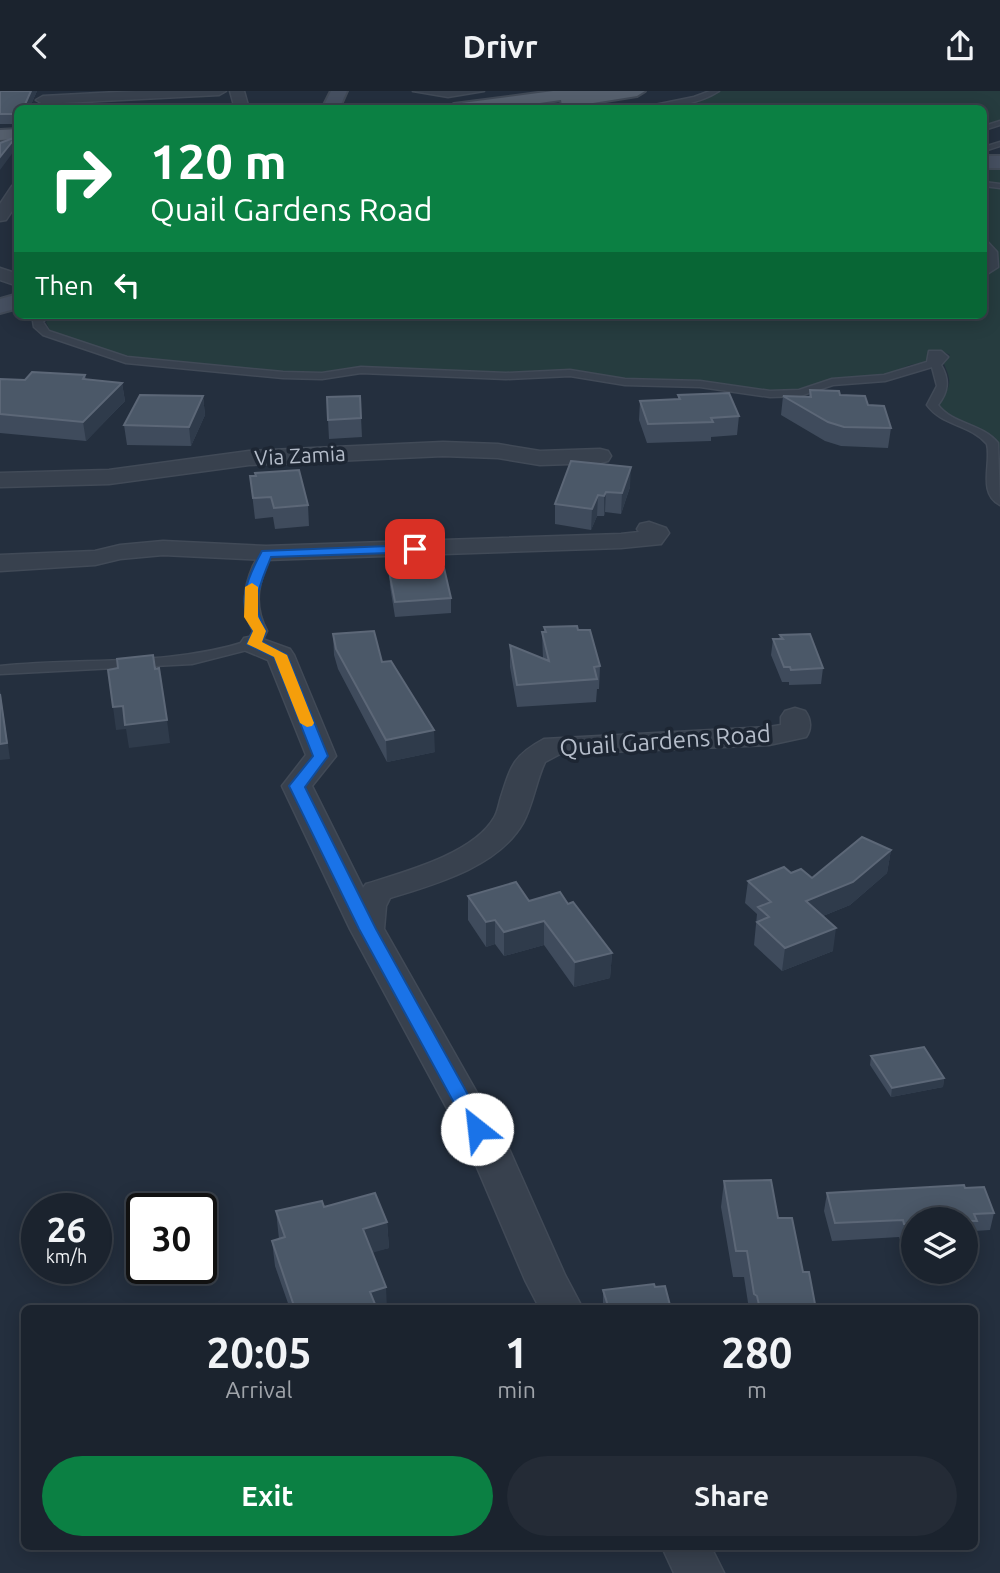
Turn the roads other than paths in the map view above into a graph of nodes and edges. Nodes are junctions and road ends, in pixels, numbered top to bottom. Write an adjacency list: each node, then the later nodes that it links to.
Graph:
1 (219, 91): 7 (street)
2 (416, 91): 3 (lane)
3 (481, 91)
4 (593, 91): 10 (main road)
5 (637, 91): 11 (main road)
6 (716, 91): 12 (lane)
7 (189, 92): 8 (street)
8 (108, 98): 9 (street)
9 (43, 100)
10 (485, 105)
11 (544, 105)
12 (661, 105)
13 (14, 199): 14 (street)
14 (5, 222)
15 (987, 245): 16 (lane)
16 (987, 271)
17 (40, 319): 20 (lane)
18 (600, 457): 19 (street, Via Zamia)
19 (0, 480)
20 (1000, 501)
21 (649, 529): 22 (street)
22 (267, 553): 23 (street); 24 (lane)
23 (0, 563)
24 (254, 644): 25 (lane); 27 (street)
25 (0, 670)
26 (795, 717): 27 (street, Quail Gardens Road)
27 (368, 929): 28 (street)
28 (560, 1305)
29 (688, 1550): 30 (street)
30 (699, 1573)

